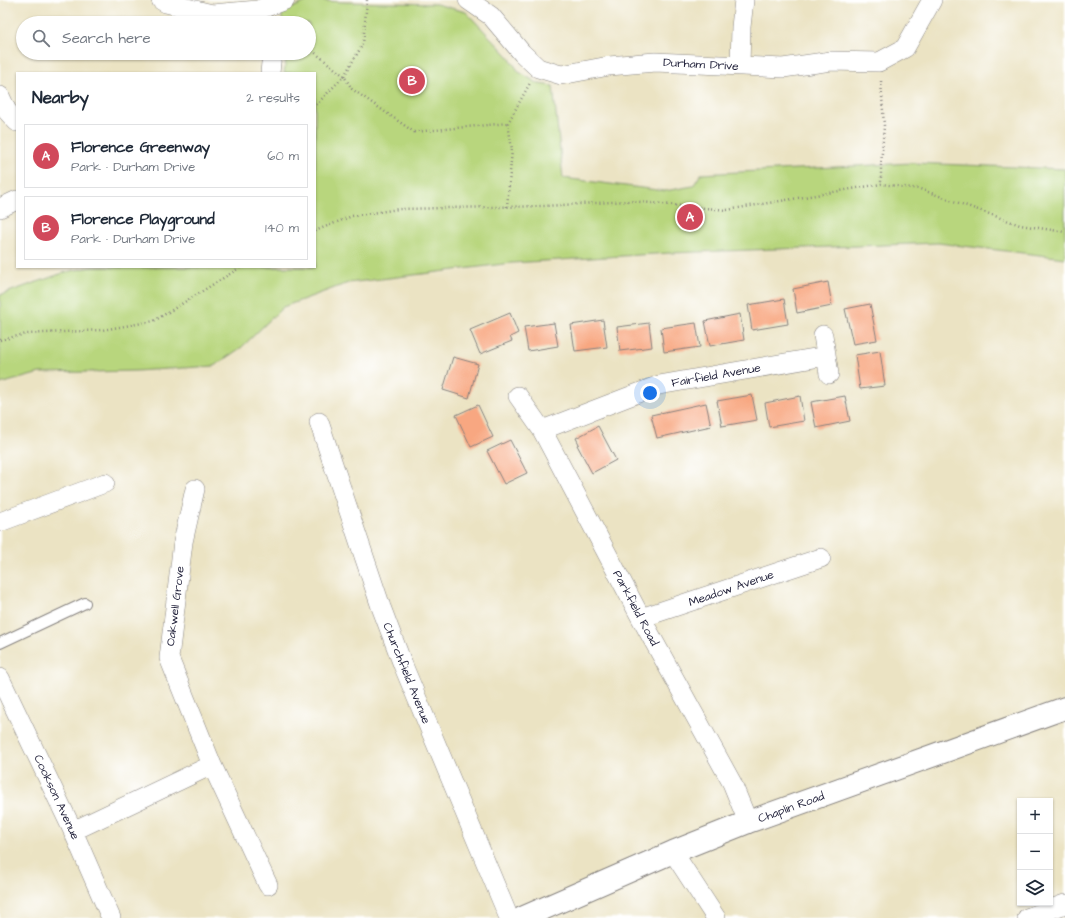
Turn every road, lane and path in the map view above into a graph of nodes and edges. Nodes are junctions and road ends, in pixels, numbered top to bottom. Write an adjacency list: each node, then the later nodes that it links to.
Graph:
1 (162, 0): 7 (street)
2 (285, 0): 7 (street)
3 (367, 0): 14 (path)
4 (468, 0): 12 (street, Durham Drive)
5 (744, 0): 11 (street)
6 (932, 0): 10 (street, Durham Drive)
7 (261, 16)
8 (316, 54): 14 (path)
9 (271, 60): 13 (street)
10 (879, 62): 11 (street, Durham Drive); 19 (path)
11 (740, 66): 12 (street, Durham Drive)
12 (538, 68): 18 (path)
13 (270, 72)
14 (344, 76): 16 (path); 18 (path)
15 (0, 96): 17 (street)
16 (316, 105)
17 (16, 121)
18 (508, 123): 21 (path)
19 (881, 184): 21 (path); 24 (path)
20 (16, 200): 22 (street)
21 (507, 207): 23 (path)
22 (0, 208)
23 (316, 231)
24 (1065, 232)
25 (239, 268): 27 (path)
26 (823, 335): 30 (street, Fairfield Avenue)
27 (0, 340)
28 (518, 396): 30 (street, Parkfield Road)
29 (319, 422): 47 (street, Churchfield Avenue)
30 (542, 430): 36 (street, Parkfield Road)
31 (104, 483): 33 (street)
32 (195, 488): 40 (street, Oakwell Grove)
33 (0, 522)
34 (821, 558): 36 (street, Meadow Avenue)
35 (85, 603): 37 (lane)
36 (641, 618): 41 (street, Parkfield Road)
37 (0, 643)
38 (0, 678): 42 (street, Cookson Avenue)
39 (1065, 708): 41 (street, Chaplin Road)
40 (212, 764): 42 (street); 44 (street, Oakwell Grove)
41 (748, 822): 43 (street, Chaplin Road)
42 (73, 831): 46 (street, Cookson Avenue)
43 (673, 852): 48 (street, Chaplin Road); 49 (street)
44 (268, 885)
45 (1065, 904): 50 (street)
46 (110, 918)
47 (509, 918)
48 (522, 918)
49 (716, 918)
50 (1027, 918)

